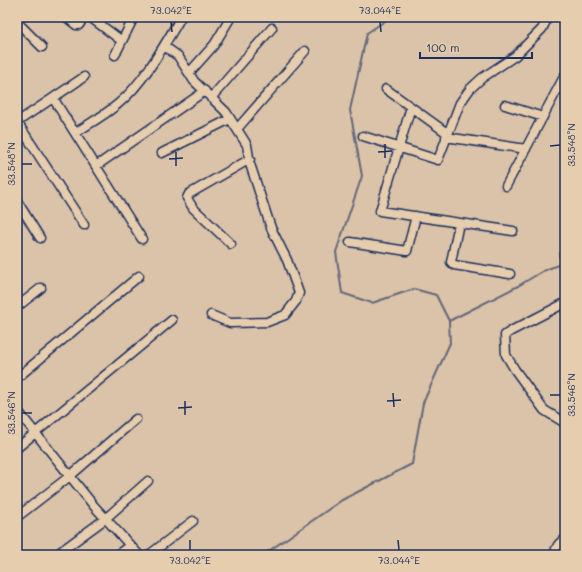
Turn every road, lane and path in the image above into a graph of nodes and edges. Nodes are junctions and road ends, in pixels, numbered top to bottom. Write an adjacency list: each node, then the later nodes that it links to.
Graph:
1 (66, 17): 2 (street)
2 (84, 17)
3 (90, 17): 10 (street)
4 (134, 17): 10 (street)
5 (181, 17): 11 (street)
6 (231, 17): 15 (street)
7 (548, 17): 29 (street)
8 (17, 22): 12 (street)
9 (272, 28): 21 (street)
10 (122, 41): 14 (street)
11 (164, 46): 15 (street); 28 (street)
12 (42, 47)
13 (305, 52): 27 (street)
14 (115, 55)
15 (189, 73): 19 (street)
16 (565, 75): 24 (street)
17 (84, 78): 20 (street)
18 (386, 89): 23 (street)
19 (205, 92): 21 (street); 35 (street)
20 (52, 98): 26 (street); 28 (street)
21 (211, 98): 25 (street)
22 (505, 105): 24 (street)
23 (411, 108): 29 (street); 31 (street)
24 (543, 117): 32 (street)
25 (230, 118): 27 (street); 33 (street)
26 (17, 122): 40 (street)
27 (237, 129): 34 (street)
28 (75, 133): 35 (street)
29 (446, 135): 31 (street); 32 (street)
30 (363, 136): 31 (street)
31 (400, 147): 38 (street)
32 (526, 149): 36 (street)
33 (162, 153)
34 (250, 160): 45 (street); 51 (street)
35 (96, 166): 43 (street)
36 (506, 186)
37 (17, 201): 42 (street)
38 (416, 216): 39 (street); 44 (street)
39 (458, 223): 41 (street); 46 (street)
40 (84, 225)
41 (513, 232)
42 (40, 238)
43 (142, 239)
44 (350, 242)
45 (231, 244)
46 (510, 274)
47 (139, 276): 53 (street)
48 (41, 288): 50 (street)
49 (565, 303): 56 (street)
50 (17, 307)
51 (211, 315)
52 (172, 320): 57 (street)
53 (17, 378)
54 (17, 410): 57 (street)
55 (136, 419): 59 (street)
56 (565, 423)
57 (36, 434): 58 (street); 59 (street)
58 (17, 448)
59 (70, 476): 61 (street); 62 (street)
60 (148, 481): 62 (street)
61 (17, 517)
62 (105, 519): 65 (street); 66 (street)
63 (193, 521): 69 (street)
64 (565, 540): 70 (street)
65 (129, 546): 67 (street); 68 (street)
66 (56, 555)
67 (117, 555)
68 (139, 555)
69 (148, 555)
70 (554, 555)

